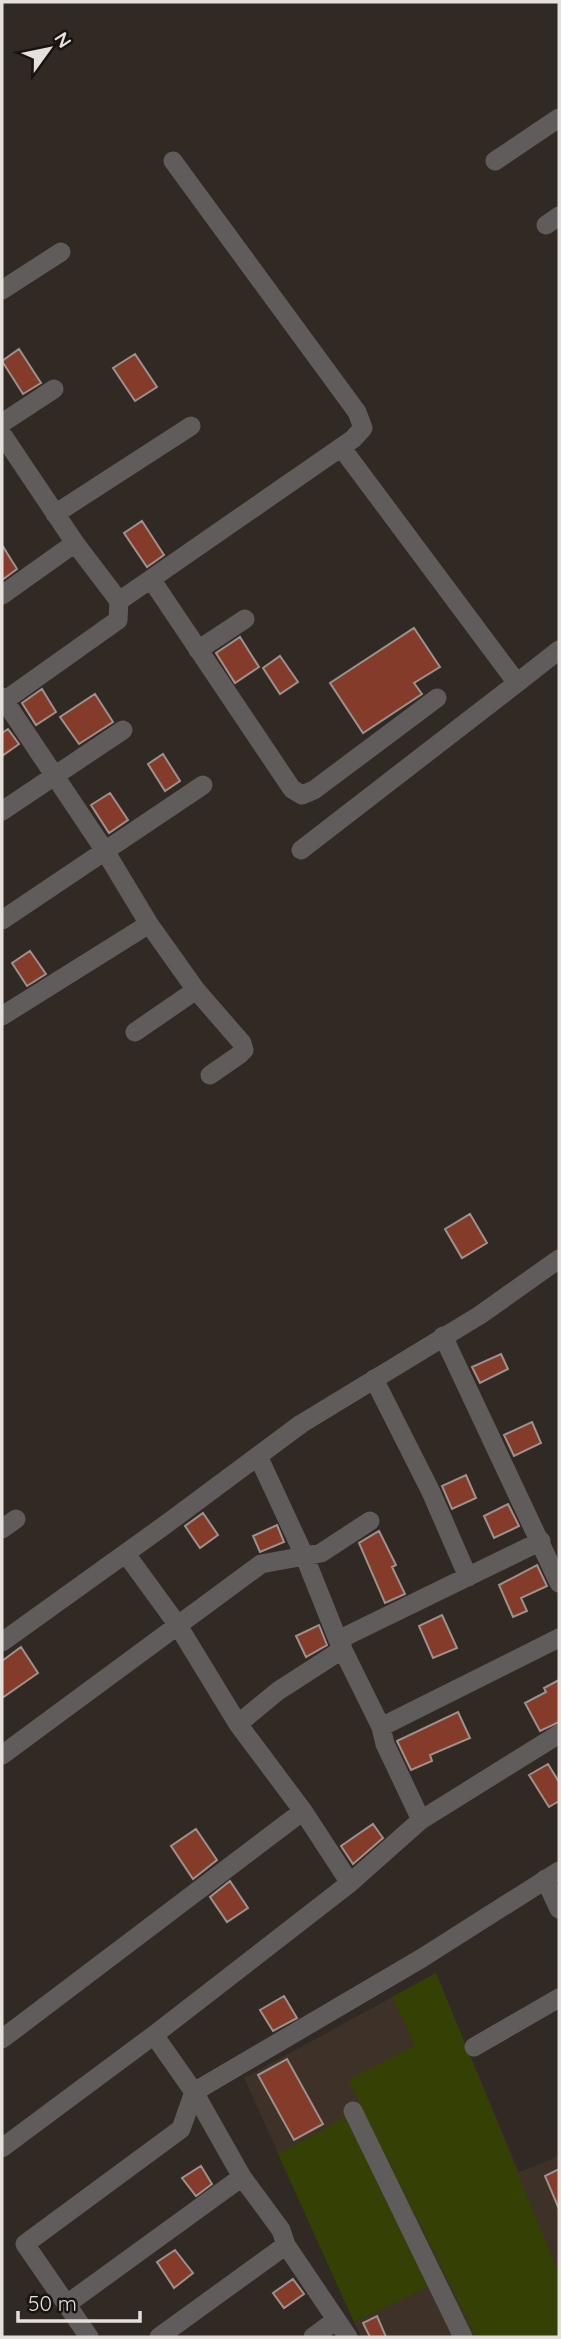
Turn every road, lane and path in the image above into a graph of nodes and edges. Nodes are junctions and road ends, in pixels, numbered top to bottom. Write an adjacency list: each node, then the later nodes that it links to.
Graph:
1 (559, 118): 3 (street)
2 (173, 161): 10 (street)
3 (495, 162)
4 (61, 252): 5 (street)
5 (2, 289)
6 (54, 389): 7 (street)
7 (2, 423)
8 (191, 426): 11 (street)
9 (2, 434): 11 (street)
10 (341, 447): 13 (street); 19 (street)
11 (55, 514): 12 (street)
12 (75, 543): 14 (street); 15 (street)
13 (151, 579): 15 (street); 17 (street)
14 (2, 595)
15 (119, 601): 21 (street)
16 (244, 619): 17 (street)
17 (198, 650): 20 (street)
18 (559, 650): 19 (street)
19 (517, 683): 26 (street)
20 (437, 698)
21 (3, 699): 23 (street)
22 (123, 730): 23 (street)
23 (54, 775): 25 (street); 27 (street)
24 (203, 785): 27 (street)
25 (2, 811)
26 (301, 850)
27 (104, 851): 28 (street); 29 (street)
28 (2, 920)
29 (149, 924): 30 (street); 31 (street)
30 (195, 990): 32 (street); 33 (street)
31 (2, 1016)
32 (135, 1032)
33 (210, 1074)
34 (559, 1259): 35 (street)
35 (443, 1336): 36 (street); 39 (street)
36 (373, 1379): 37 (street); 42 (street)
37 (258, 1457): 40 (street); 41 (street)
38 (370, 1521): 41 (street)
39 (541, 1541): 42 (street); 43 (street)
40 (126, 1554): 44 (street); 46 (street)
41 (304, 1555): 44 (street); 47 (street)
42 (468, 1577): 47 (street)
43 (559, 1583)
44 (177, 1625): 48 (street); 51 (street)
45 (559, 1638): 49 (street)
46 (2, 1642)
47 (340, 1645): 48 (street); 49 (street)
48 (238, 1724): 52 (street)
49 (381, 1727): 53 (street)
50 (559, 1734): 53 (street)
51 (2, 1755)
52 (303, 1811): 55 (street); 59 (street)
53 (421, 1820): 55 (street)
54 (552, 1875): 56 (street); 61 (street)
55 (351, 1883): 58 (street)
56 (559, 1909)
57 (559, 1998): 60 (street)
58 (154, 2035): 61 (street); 63 (street)
59 (2, 2039)
60 (474, 2047)
61 (194, 2092): 64 (street); 66 (street)
62 (353, 2111): 72 (street)
63 (2, 2148)
64 (242, 2177): 65 (street); 66 (street)
65 (286, 2245): 67 (street); 69 (street)
66 (67, 2304): 68 (street)
67 (336, 2320): 70 (street); 71 (street)
68 (89, 2337)
69 (159, 2337)
70 (313, 2337)
71 (348, 2337)
72 (463, 2337)

